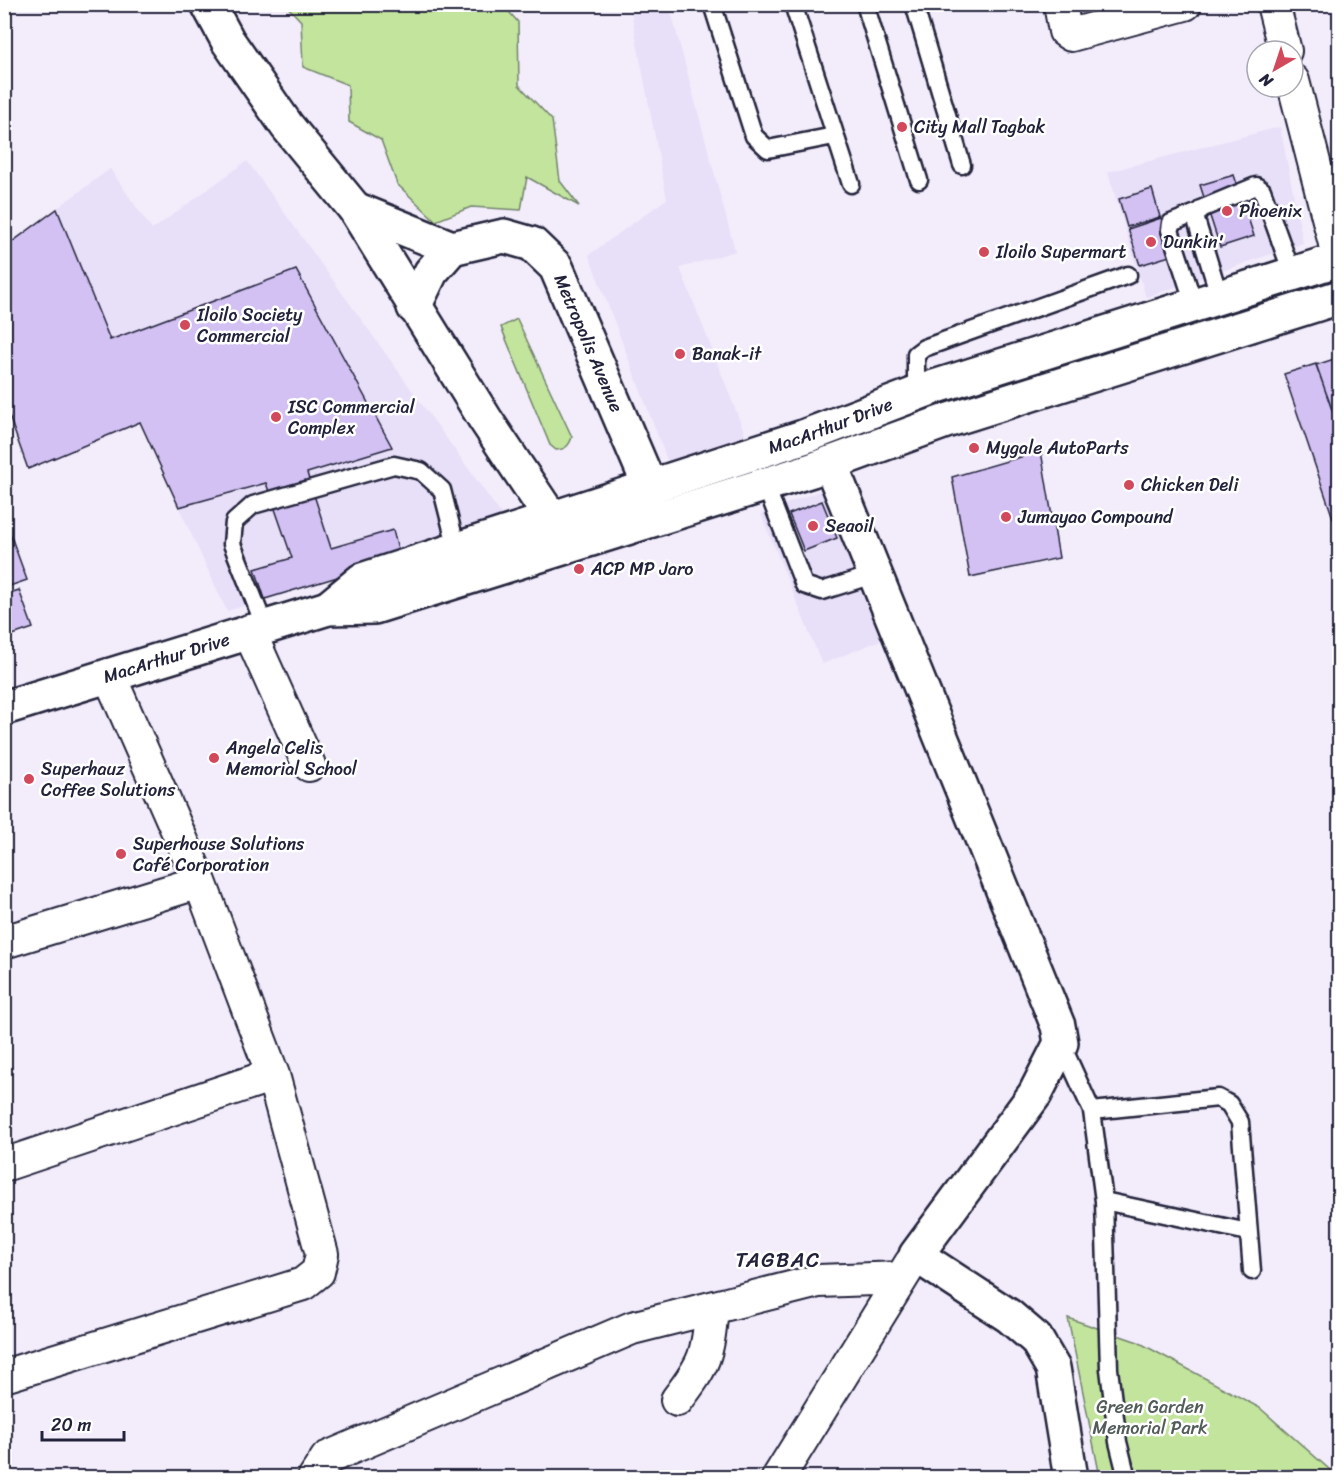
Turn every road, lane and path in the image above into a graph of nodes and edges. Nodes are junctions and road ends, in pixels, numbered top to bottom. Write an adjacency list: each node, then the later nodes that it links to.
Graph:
1 (207, 4): 15 (main road)
2 (712, 4): 11 (lane)
3 (793, 4): 11 (lane)
4 (865, 4): 13 (lane)
5 (914, 4): 12 (lane)
6 (1185, 4): 8 (street)
7 (1274, 4): 9 (street)
8 (1062, 18)
9 (1282, 39)
10 (1298, 99): 18 (street)
11 (834, 136): 14 (lane)
12 (962, 165)
13 (919, 180)
14 (851, 184)
15 (355, 209): 17 (main road); 23 (main road)
16 (1199, 212): 19 (lane); 22 (lane); 22 (lane)
17 (452, 248): 23 (main road); 27 (main road, Metropolis Avenue)
18 (1339, 259): 19 (main road, MacArthur Drive)
19 (1292, 273): 22 (main road, MacArthur Drive)
20 (1128, 275): 24 (lane)
21 (1340, 297): 25 (main road, MacArthur Drive)
22 (1207, 300): 24 (main road, MacArthur Drive)
23 (414, 307): 28 (main road)
24 (916, 394): 27 (main road, MacArthur Drive)
25 (830, 463): 26 (main road, MacArthur Drive); 32 (main road)
26 (765, 484): 29 (main road, MacArthur Drive); 32 (lane)
27 (650, 487): 28 (main road, MacArthur Drive); 29 (main road)
28 (551, 518): 30 (main road); 31 (main road, MacArthur Drive)
29 (638, 525): 30 (main road, MacArthur Drive)
30 (574, 545): 33 (main road, MacArthur Drive)
31 (457, 549): 33 (main road, MacArthur Drive); 34 (lane)
32 (876, 574): 40 (main road)
33 (328, 608): 34 (main road, MacArthur Drive)
34 (257, 629): 35 (main road, MacArthur Drive); 37 (street)
35 (109, 675): 36 (main road, MacArthur Drive); 38 (street)
36 (4, 708)
37 (309, 765)
38 (200, 882): 39 (street); 41 (street)
39 (4, 942)
40 (1061, 1043): 42 (lane); 46 (main road)
41 (273, 1075): 43 (street); 49 (street)
42 (1092, 1111): 44 (lane); 45 (lane)
43 (4, 1166)
44 (1104, 1201): 45 (lane); 54 (lane)
45 (1248, 1232): 47 (lane)
46 (908, 1266): 48 (street); 51 (street); 53 (main road)
47 (1252, 1271)
48 (712, 1310): 50 (street); 52 (street)
49 (4, 1376)
50 (677, 1400)
51 (781, 1476)
52 (314, 1478)
53 (1071, 1478)
54 (1127, 1478)

